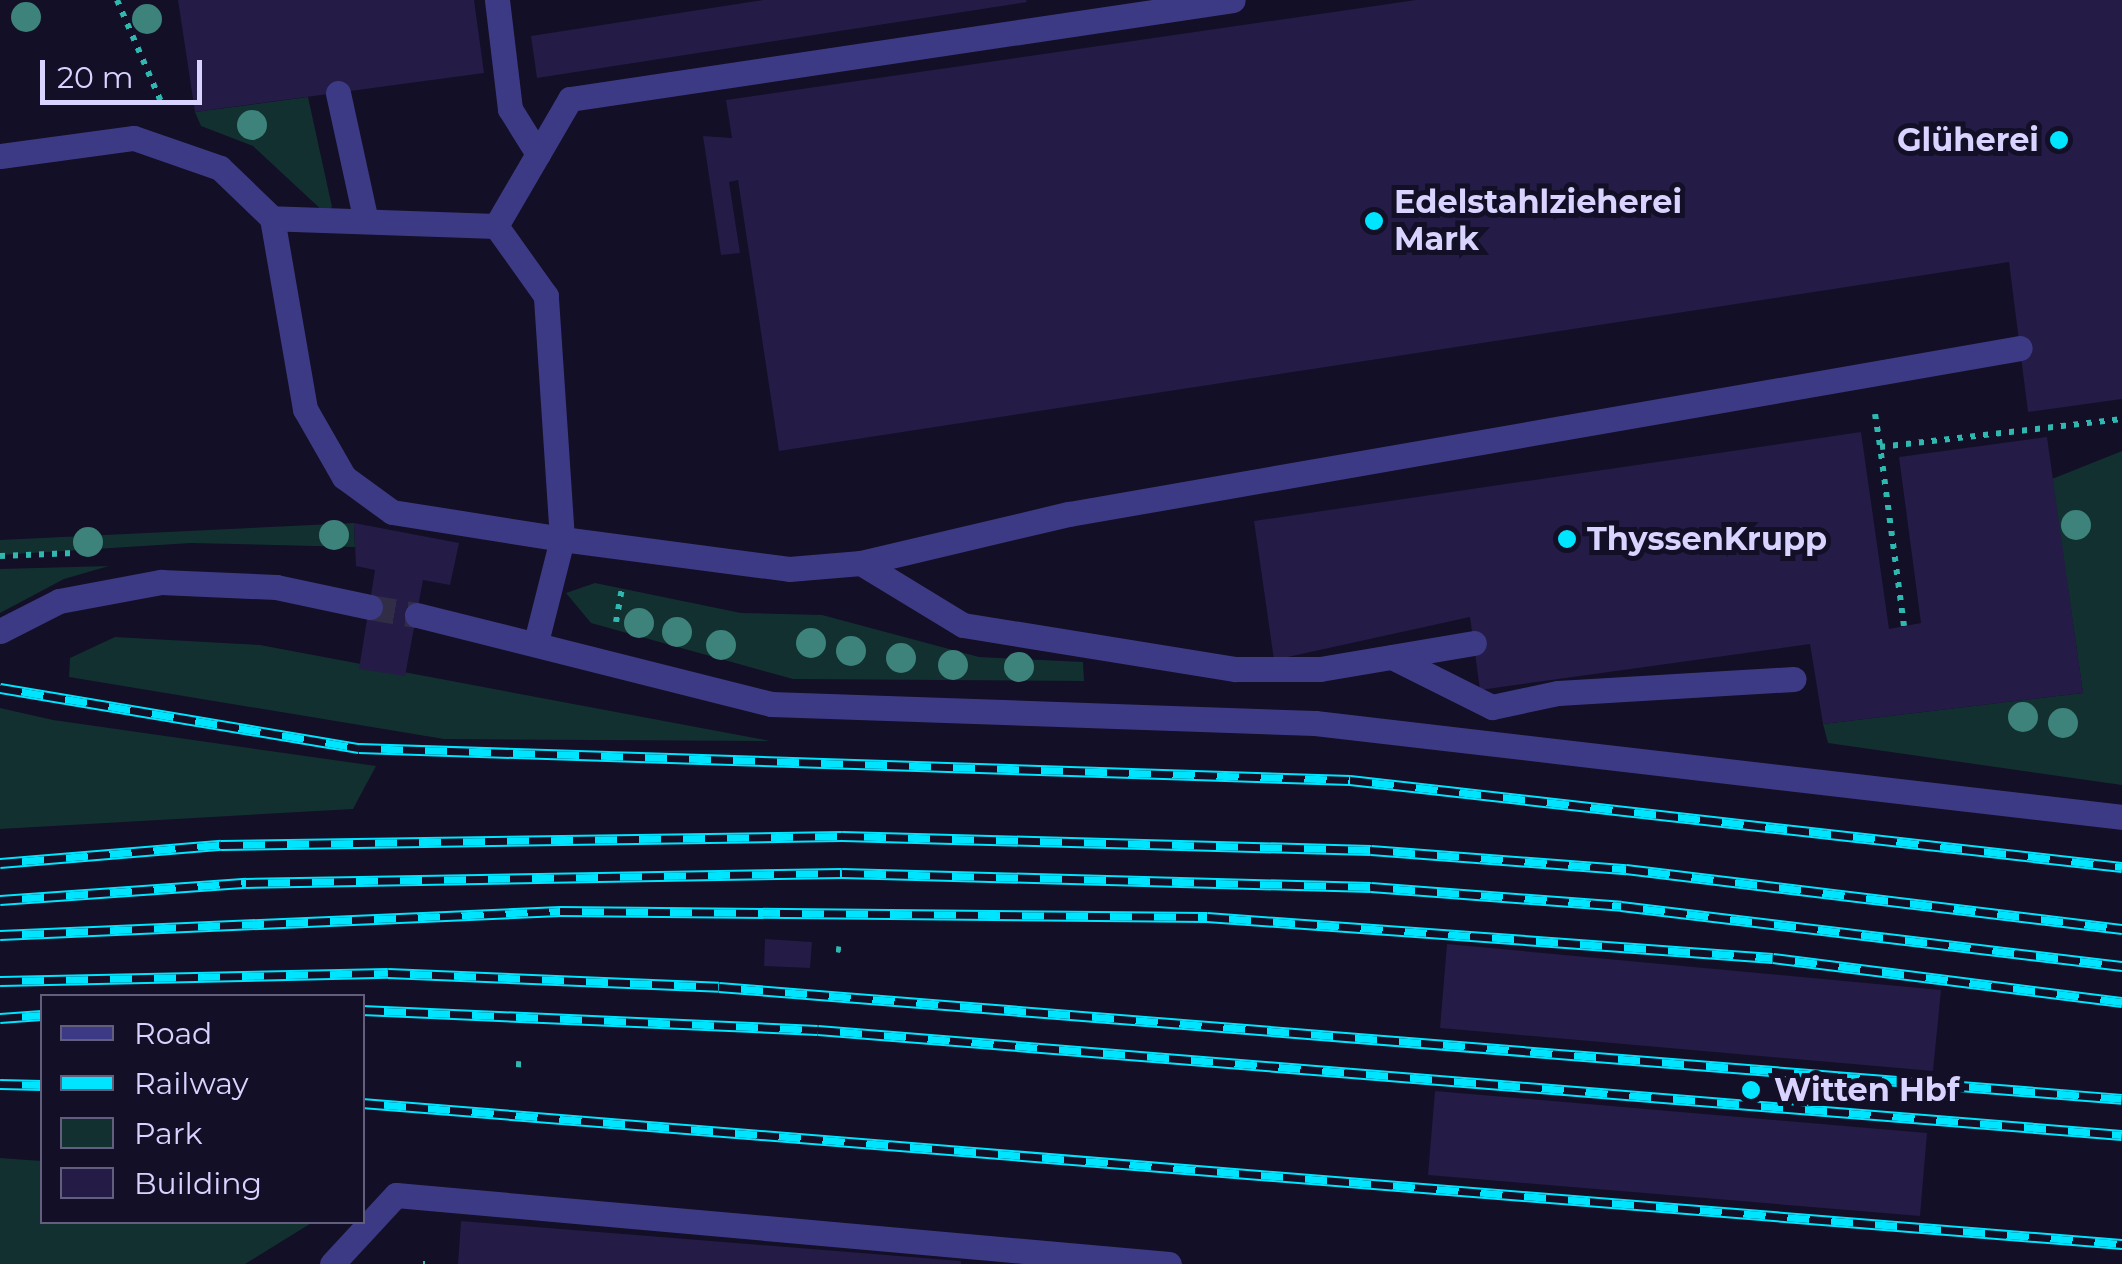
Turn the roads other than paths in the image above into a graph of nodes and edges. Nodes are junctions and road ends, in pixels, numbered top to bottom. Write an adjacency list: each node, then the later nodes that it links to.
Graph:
1 (497, 0): 4 (lane)
2 (1233, 0): 4 (lane)
3 (338, 93): 7 (lane)
4 (538, 154): 8 (lane)
5 (0, 156): 6 (lane)
6 (272, 218): 7 (lane); 10 (lane)
7 (366, 221): 8 (lane)
8 (496, 226): 10 (lane)
9 (2020, 348): 11 (lane)
10 (562, 539): 11 (lane); 15 (lane)
11 (861, 563): 17 (lane)
12 (370, 607): 14 (lane)
13 (417, 615): 15 (lane)
14 (0, 631)
15 (537, 638): 20 (lane)
16 (1474, 643): 17 (lane)
17 (1392, 657): 19 (lane)
18 (1794, 679): 19 (lane)
19 (1492, 708): 20 (lane)
20 (1517, 744): 21 (lane)
21 (2122, 817)
22 (332, 1264): 23 (lane)
23 (1169, 1264)

